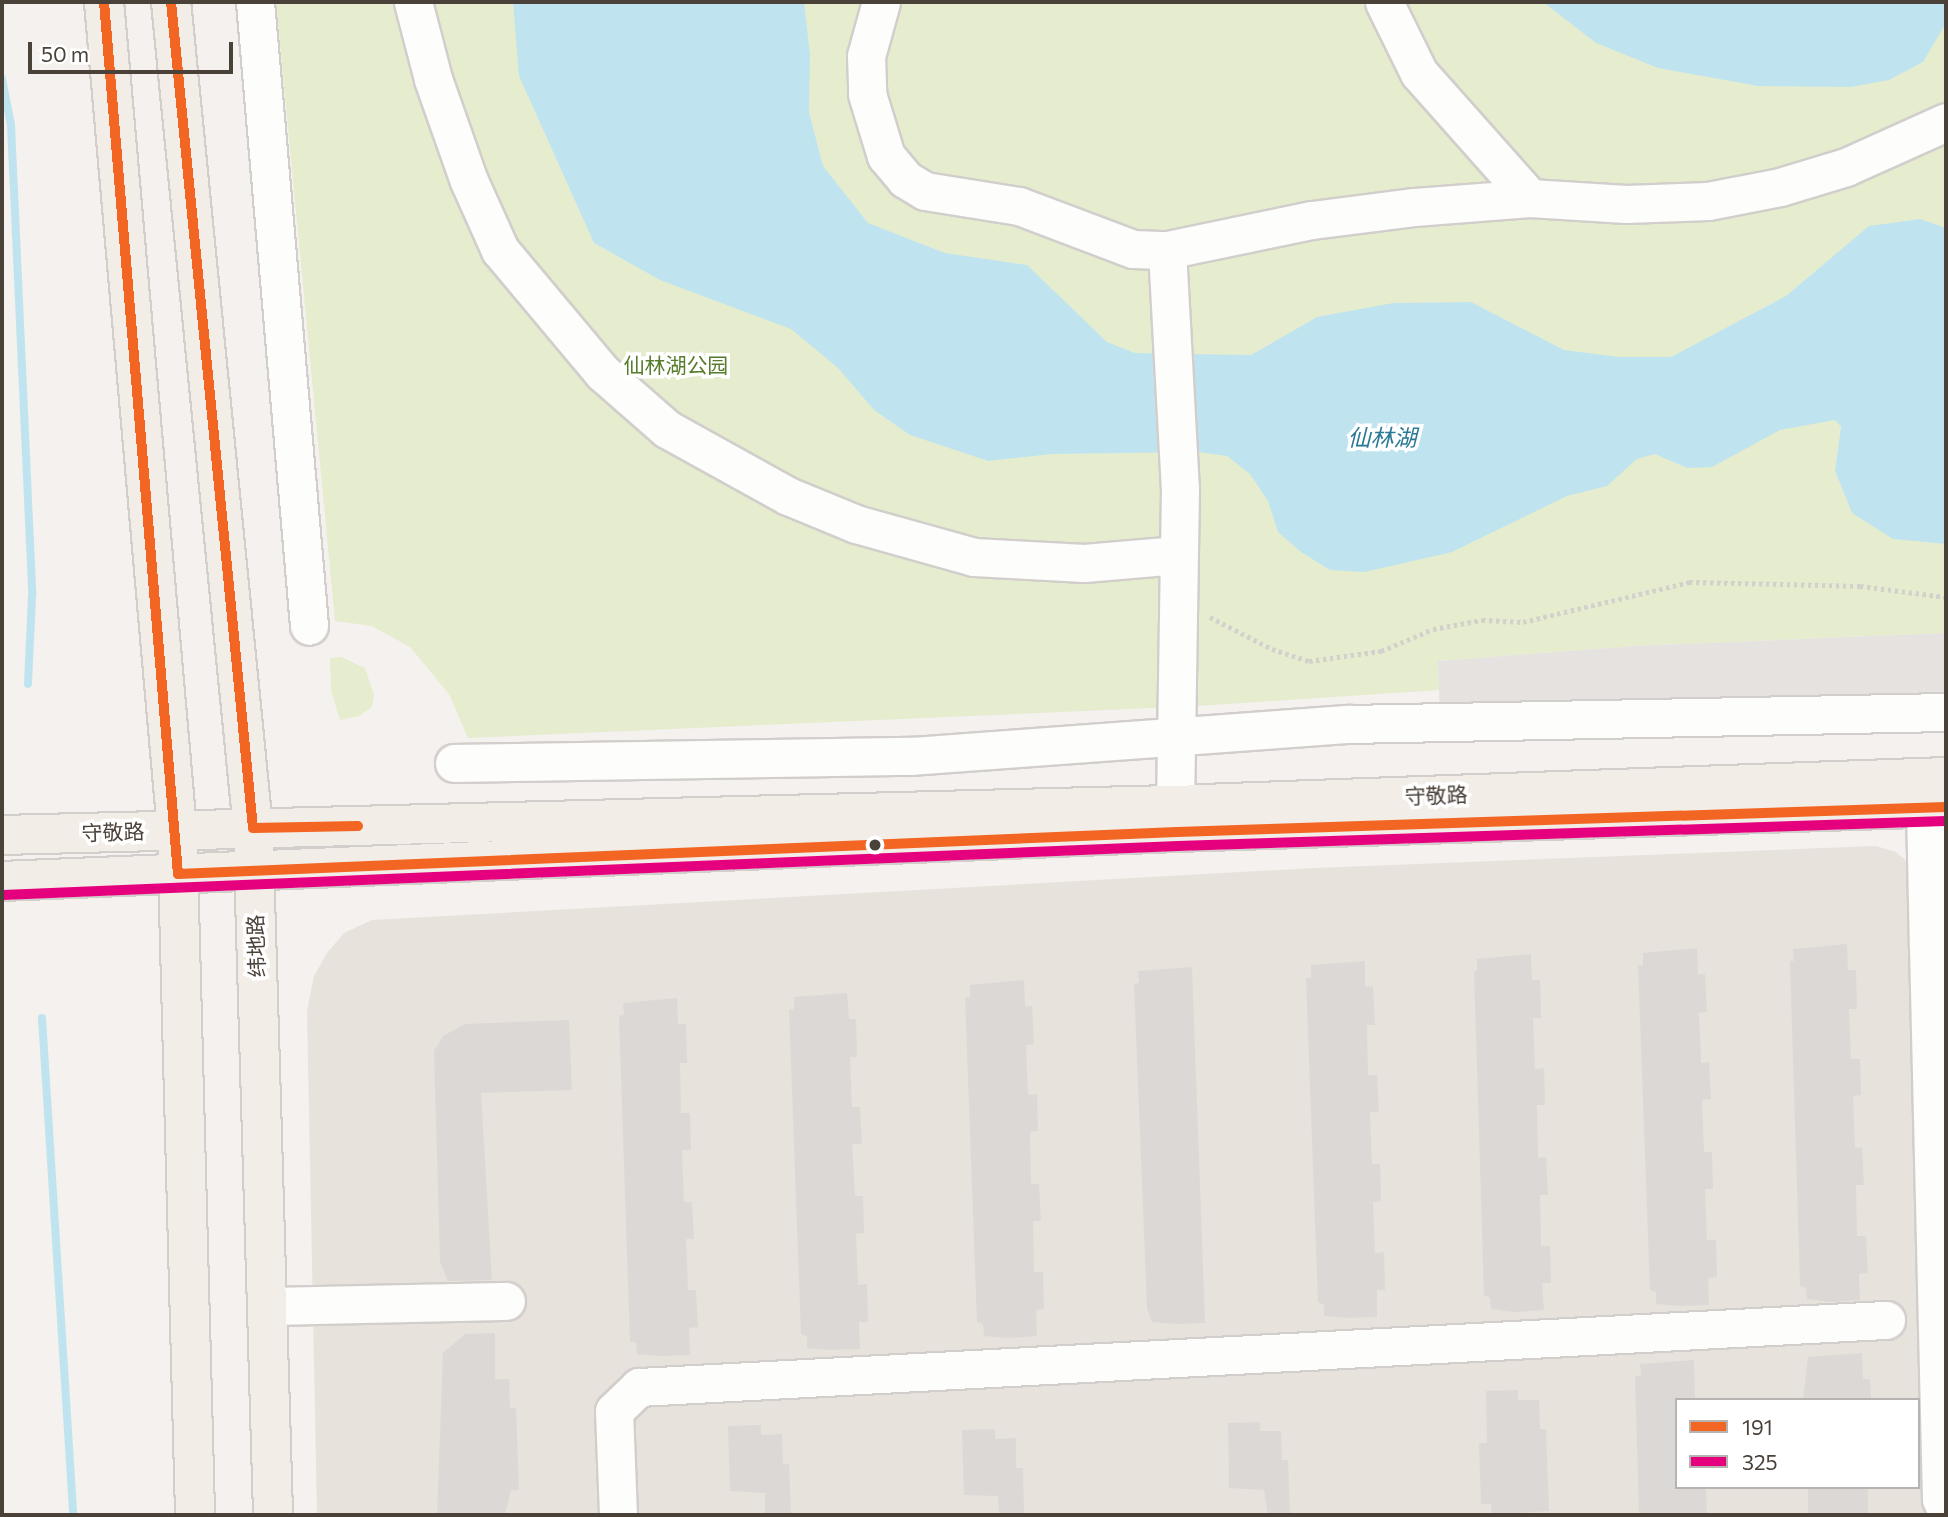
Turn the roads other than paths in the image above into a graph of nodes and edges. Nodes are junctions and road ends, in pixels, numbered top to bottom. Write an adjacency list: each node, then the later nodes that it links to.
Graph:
1 (104, 2): 19 (main road)
2 (171, 2): 18 (main road, 纬地路)
3 (255, 2): 11 (street)
4 (413, 2): 10 (street)
5 (881, 2): 9 (street)
6 (1384, 2): 8 (street)
7 (1946, 122): 8 (street)
8 (1530, 198): 9 (street)
9 (1167, 250): 10 (street)
10 (1178, 555): 13 (street)
11 (309, 626)
12 (1946, 712): 13 (street)
13 (1176, 738): 14 (street); 16 (street)
14 (454, 763)
15 (1946, 777): 16 (main road, 守敬路)
16 (1175, 805): 18 (main road, 守敬路)
17 (1936, 807): 21 (main road, 守敬路); 24 (street)
18 (253, 828): 19 (main road, 守敬路); 21 (main road, 纬地路)
19 (177, 830): 20 (main road, 守敬路); 22 (main road)
20 (2, 835)
21 (254, 872): 22 (main road, 守敬路); 26 (main road, 纬地路)
22 (178, 874): 23 (main road, 守敬路); 29 (main road)
23 (2, 881)
24 (1937, 937): 28 (street)
25 (506, 1301): 26 (street)
26 (267, 1306): 30 (main road, 纬地路)
27 (1886, 1320): 31 (street)
28 (1946, 1510)
29 (195, 1515)
30 (273, 1515)
31 (618, 1515)

